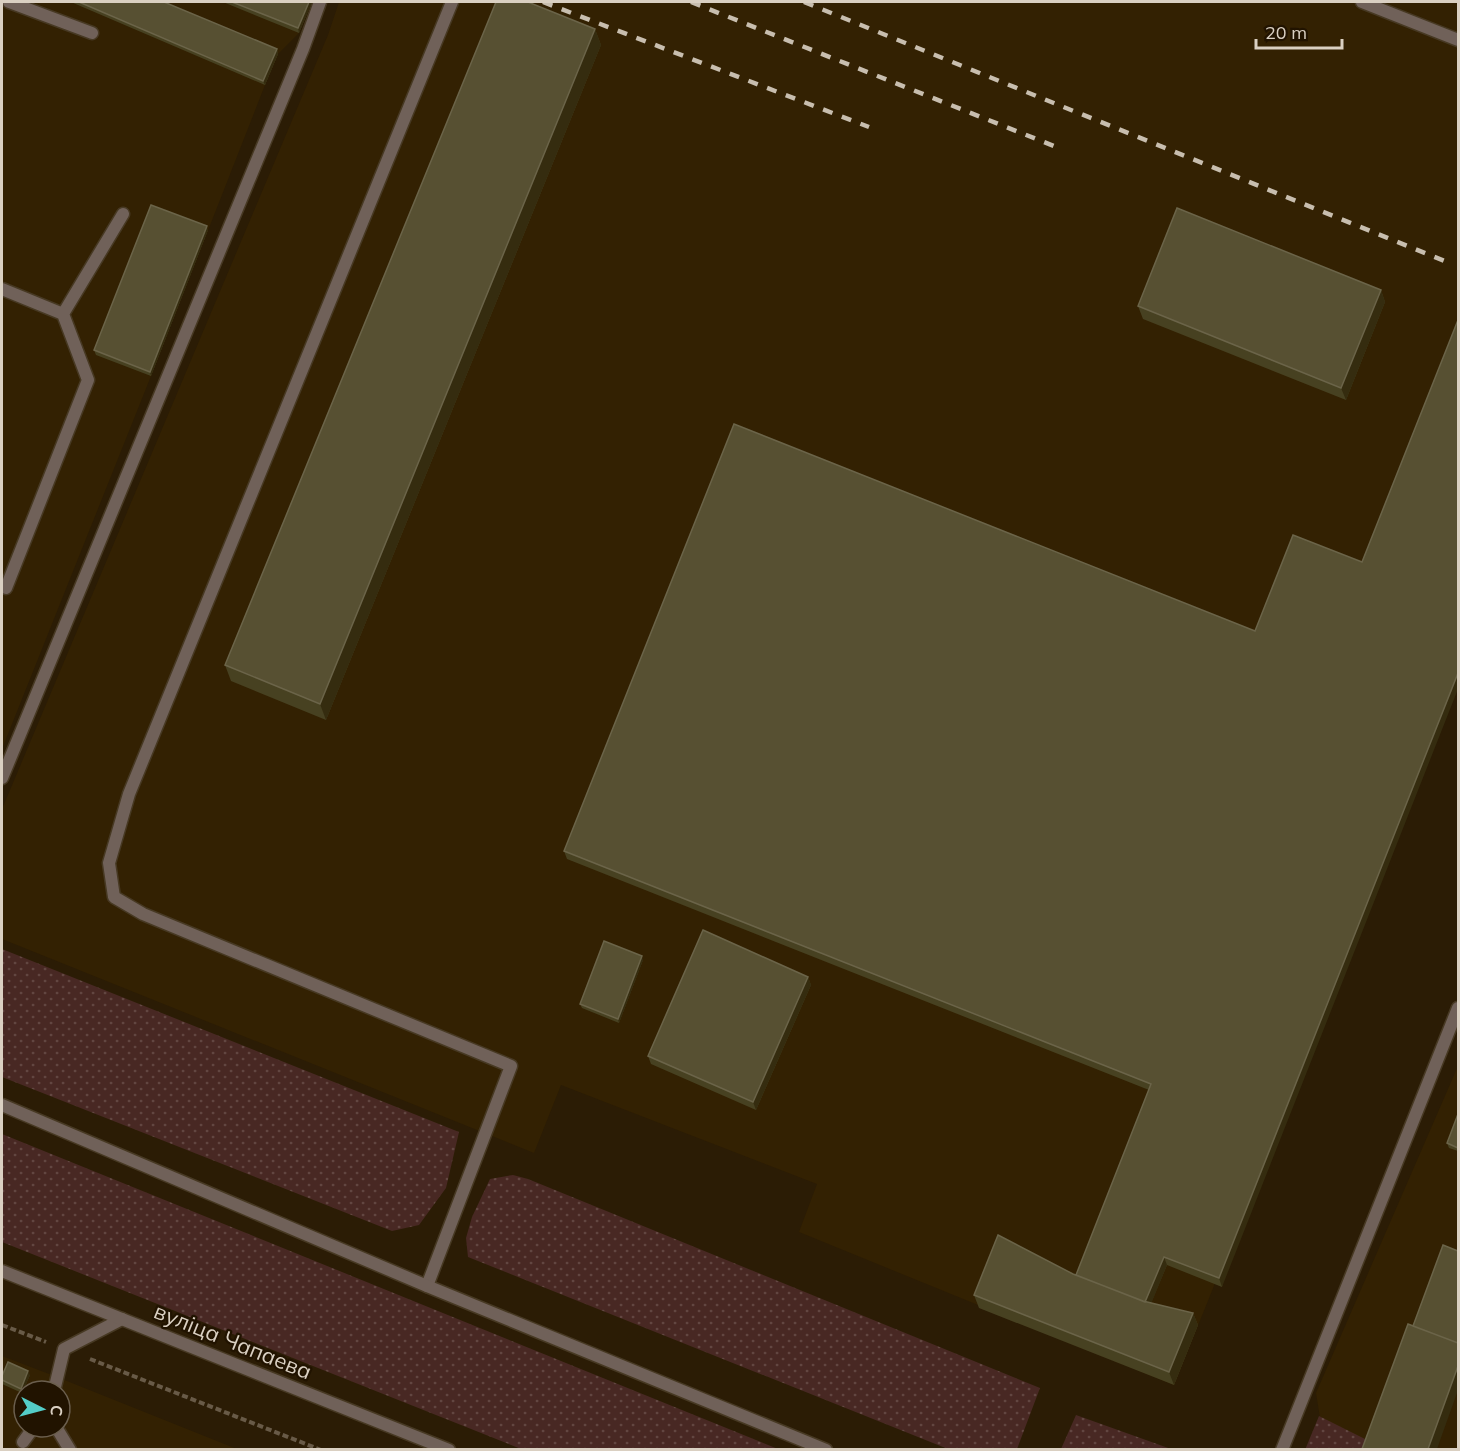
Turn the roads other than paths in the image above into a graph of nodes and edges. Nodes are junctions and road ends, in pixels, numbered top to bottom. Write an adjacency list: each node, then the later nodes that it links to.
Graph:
1 (9, 2): 5 (street)
2 (320, 2): 11 (street)
3 (452, 2): 15 (street)
4 (1362, 2): 6 (street)
5 (92, 33)
6 (1458, 40)
7 (123, 214): 9 (street)
8 (2, 289): 9 (street)
9 (63, 315): 10 (street)
10 (3, 591)
11 (2, 778)
12 (1458, 1008): 22 (street)
13 (2, 1105): 15 (street)
14 (2, 1271): 16 (street, вуліца Чапаева)
15 (427, 1286): 21 (street)
16 (122, 1319): 17 (street); 20 (street, вуліца Чапаева)
17 (57, 1379)
18 (25, 1439): 19 (street)
19 (23, 1442)
20 (449, 1449)
21 (826, 1449)
22 (1282, 1449)

